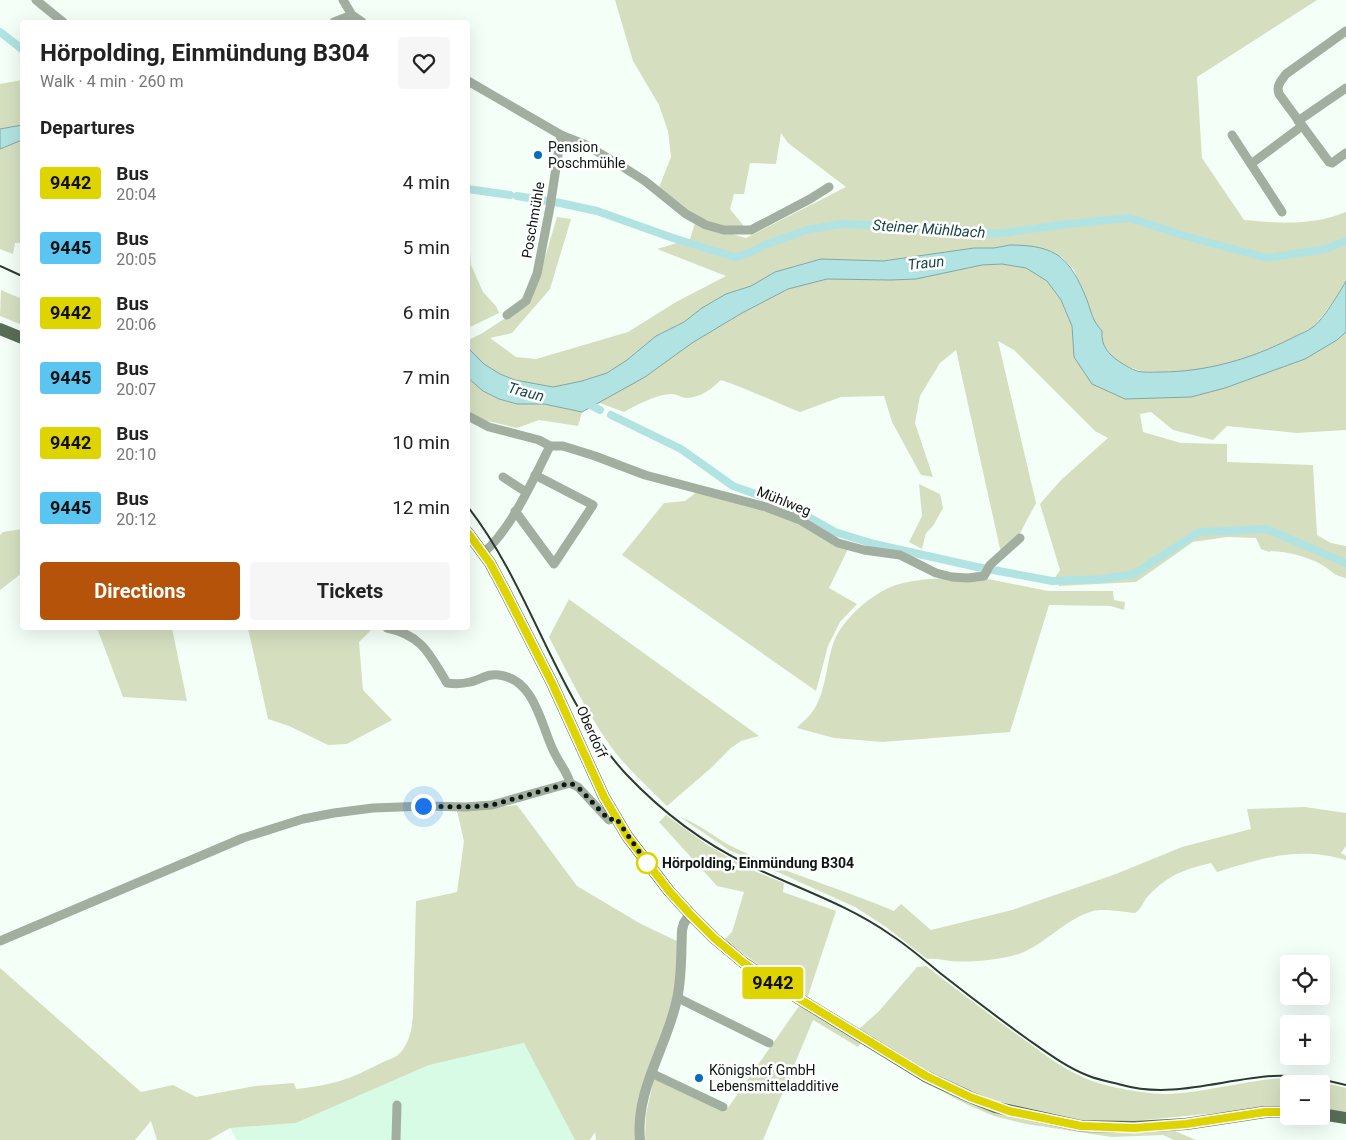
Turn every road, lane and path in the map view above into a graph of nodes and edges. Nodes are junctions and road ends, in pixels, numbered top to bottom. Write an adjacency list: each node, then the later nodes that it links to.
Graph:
1 (36, 0): 4 (street)
2 (343, 0): 3 (street)
3 (352, 15): 5 (street); 6 (street)
4 (61, 20)
5 (339, 20)
6 (359, 20)
7 (1346, 31): 10 (street)
8 (470, 82): 11 (street)
9 (1346, 88): 10 (street)
10 (1300, 123): 13 (street); 14 (street)
11 (561, 135): 15 (street); 17 (street, Poschmühle)
12 (1232, 135): 14 (street)
13 (1346, 153)
14 (1251, 164): 16 (street)
15 (829, 187)
16 (1282, 212)
17 (507, 315)
18 (0, 329): 19 (main road)
19 (20, 337)
20 (470, 417): 21 (street, Mühlweg)
21 (550, 446): 22 (street); 27 (street, Mühlweg)
22 (535, 475): 24 (street); 25 (street)
23 (504, 477): 24 (street)
24 (526, 492): 25 (street)
25 (515, 511): 28 (street)
26 (470, 536): 28 (main road, Oberdorf)
27 (1020, 538)
28 (483, 553): 31 (main road, Oberdorf)
29 (394, 630): 30 (street)
30 (570, 783): 31 (street); 33 (street)
31 (616, 818): 32 (main road, Oberdorf)
32 (690, 914): 34 (street); 39 (main road, Oberdorf)
33 (0, 941)
34 (678, 998): 35 (street); 36 (street)
35 (769, 1043)
36 (651, 1073): 38 (street); 43 (street)
37 (397, 1105): 42 (street)
38 (723, 1107)
39 (1280, 1112)
40 (1330, 1115): 41 (main road)
41 (1346, 1118)
42 (396, 1140)
43 (640, 1140)

